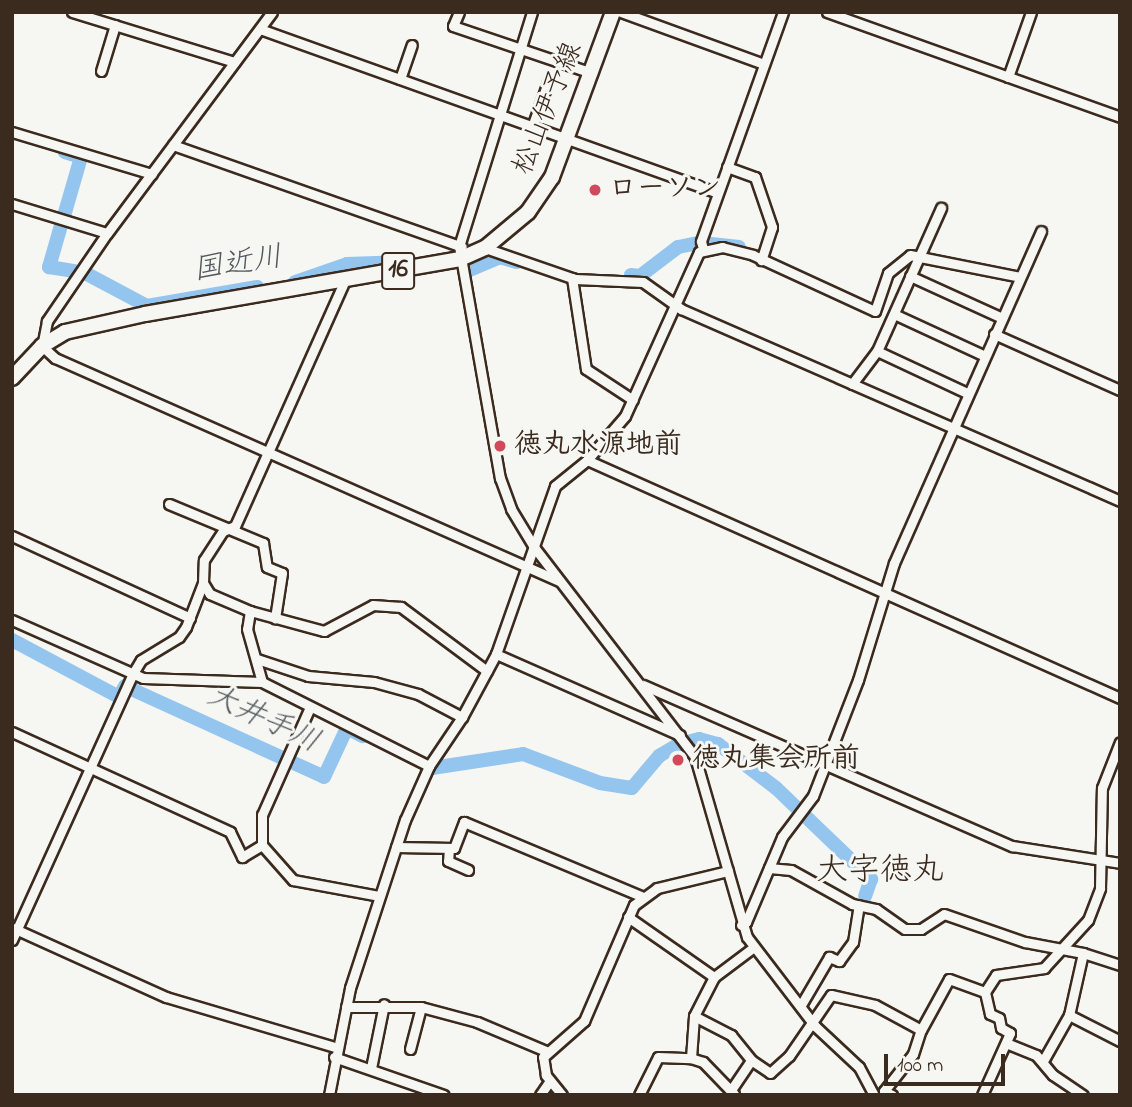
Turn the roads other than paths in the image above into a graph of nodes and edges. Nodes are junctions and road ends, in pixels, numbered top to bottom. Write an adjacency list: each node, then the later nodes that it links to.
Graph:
1 (72, 12): 10 (street)
2 (272, 12): 11 (street)
3 (459, 12): 13 (street)
4 (531, 12): 13 (street)
5 (613, 12): 17 (main road, 松山伊予線 / 16)
6 (621, 12): 15 (street)
7 (783, 12): 15 (street)
8 (827, 12): 18 (street)
9 (1031, 12): 18 (street)
10 (115, 25): 14 (street); 16 (street)
11 (260, 29): 14 (street); 19 (street)
12 (412, 45): 19 (street)
13 (522, 50): 17 (street); 21 (street)
14 (235, 62): 26 (street)
15 (764, 64): 27 (street)
16 (101, 71)
17 (592, 73): 25 (main road, 松山伊予線 / 16)
18 (1008, 77): 22 (street)
19 (400, 79): 21 (street)
20 (548, 82): 23 (street)
21 (498, 115): 23 (street); 36 (street)
22 (1120, 117)
23 (532, 127): 25 (street)
24 (12, 132): 28 (street)
25 (568, 141): 29 (street); 35 (main road, 松山伊予線 / 16)
26 (173, 145): 28 (street); 36 (street)
27 (727, 167): 29 (street); 38 (street)
28 (152, 174): 33 (street)
29 (718, 193): 34 (street)
30 (12, 204): 33 (street)
31 (941, 208): 37 (street)
32 (1041, 231): 40 (street)
33 (107, 233): 44 (street)
34 (703, 249): 38 (street); 43 (street)
35 (481, 250): 36 (main road, 松山伊予線 / 16); 41 (street)
36 (459, 253): 42 (main road, 松山伊予線 / 16); 64 (street)
37 (919, 257): 38 (street); 39 (street); 40 (street)
38 (761, 260)
39 (911, 276): 45 (street); 46 (street)
40 (1020, 277): 46 (street)
41 (571, 280): 43 (street); 56 (street)
42 (344, 282): 47 (main road, 松山伊予線 / 16); 58 (street)
43 (674, 304): 53 (street); 56 (street)
44 (54, 312): 47 (street); 49 (street)
45 (894, 314): 50 (street); 51 (street)
46 (1002, 318): 48 (street)
47 (65, 332): 49 (main road, 松山伊予線 / 16)
48 (994, 334): 51 (street); 54 (street)
49 (42, 346): 52 (main road, 松山伊予線 / 16); 58 (street)
50 (877, 351): 53 (street); 55 (street)
51 (985, 356): 55 (street)
52 (12, 378)
53 (852, 384): 57 (street)
54 (1120, 390)
55 (967, 393): 57 (street)
56 (633, 400): 59 (street)
57 (954, 428): 60 (street); 68 (street)
58 (268, 452): 62 (street); 65 (street)
59 (587, 460): 64 (street); 68 (street)
60 (1120, 501)
61 (169, 504): 62 (street)
62 (227, 530): 67 (street); 71 (street)
63 (12, 536): 70 (street)
64 (534, 547): 65 (street); 66 (street)
65 (526, 568): 66 (street); 73 (street)
66 (560, 581): 78 (street)
67 (203, 583): 69 (street); 70 (street)
68 (884, 594): 79 (street); 85 (street)
69 (250, 611): 71 (street); 74 (street)
70 (190, 618): 76 (street)
71 (275, 618): 75 (street)
72 (12, 620): 76 (street)
73 (496, 654): 75 (street); 83 (street)
74 (257, 659): 77 (street); 81 (street)
75 (487, 671): 81 (street)
76 (132, 675): 77 (street); 87 (street)
77 (262, 682): 80 (street)
78 (641, 684): 83 (street); 85 (street)
79 (1120, 698)
80 (310, 707): 86 (street); 88 (street)
81 (462, 717): 86 (street)
82 (12, 732): 87 (street)
83 (680, 735): 95 (street)
84 (1120, 742): 91 (street)
85 (825, 764): 91 (street); 93 (street)
86 (429, 766): 89 (street)
87 (89, 768): 88 (street); 101 (street)
88 (262, 845): 96 (street)
89 (396, 847): 90 (street); 96 (street)
90 (449, 848): 94 (street); 97 (street)
91 (1101, 858): 92 (street); 104 (street)
92 (1120, 863)
93 (769, 868): 98 (street); 100 (street)
94 (468, 870)
95 (728, 872): 97 (street); 100 (street)
96 (379, 896): 111 (street)
97 (641, 896): 99 (street)
98 (859, 905): 104 (street); 110 (street)
99 (628, 917): 107 (street); 120 (street)
100 (741, 925): 103 (street)
101 (15, 928): 102 (street); 121 (street)
102 (12, 940)
103 (754, 947): 107 (street); 110 (street)
104 (1061, 949): 105 (street); 108 (street)
105 (1083, 953): 106 (street); 113 (street)
106 (1120, 965)
107 (714, 977): 114 (street)
108 (985, 992): 116 (street); 118 (street)
109 (384, 1004): 111 (street); 112 (street); 125 (street)
110 (801, 1005): 115 (street)
111 (346, 1007): 121 (street)
112 (421, 1007): 119 (street); 120 (street)
113 (1069, 1015): 117 (street); 124 (street)
114 (694, 1016): 122 (street); 123 (street)
115 (813, 1022): 116 (street); 123 (street); 129 (street)
116 (920, 1030): 129 (street)
117 (1120, 1041)
118 (1006, 1043): 124 (street); 134 (street)
119 (410, 1049)
120 (546, 1051): 126 (street)
121 (335, 1052): 125 (street); 130 (street)
122 (691, 1058): 128 (street); 133 (street)
123 (751, 1060): 128 (street)
124 (1043, 1061): 135 (street)
125 (371, 1068): 127 (street)
126 (550, 1082): 131 (street); 132 (street)
127 (437, 1093)
128 (733, 1093)
129 (881, 1093)
130 (329, 1095)
131 (540, 1095)
132 (562, 1095)
133 (639, 1095)
134 (982, 1095)
135 (1083, 1095)

